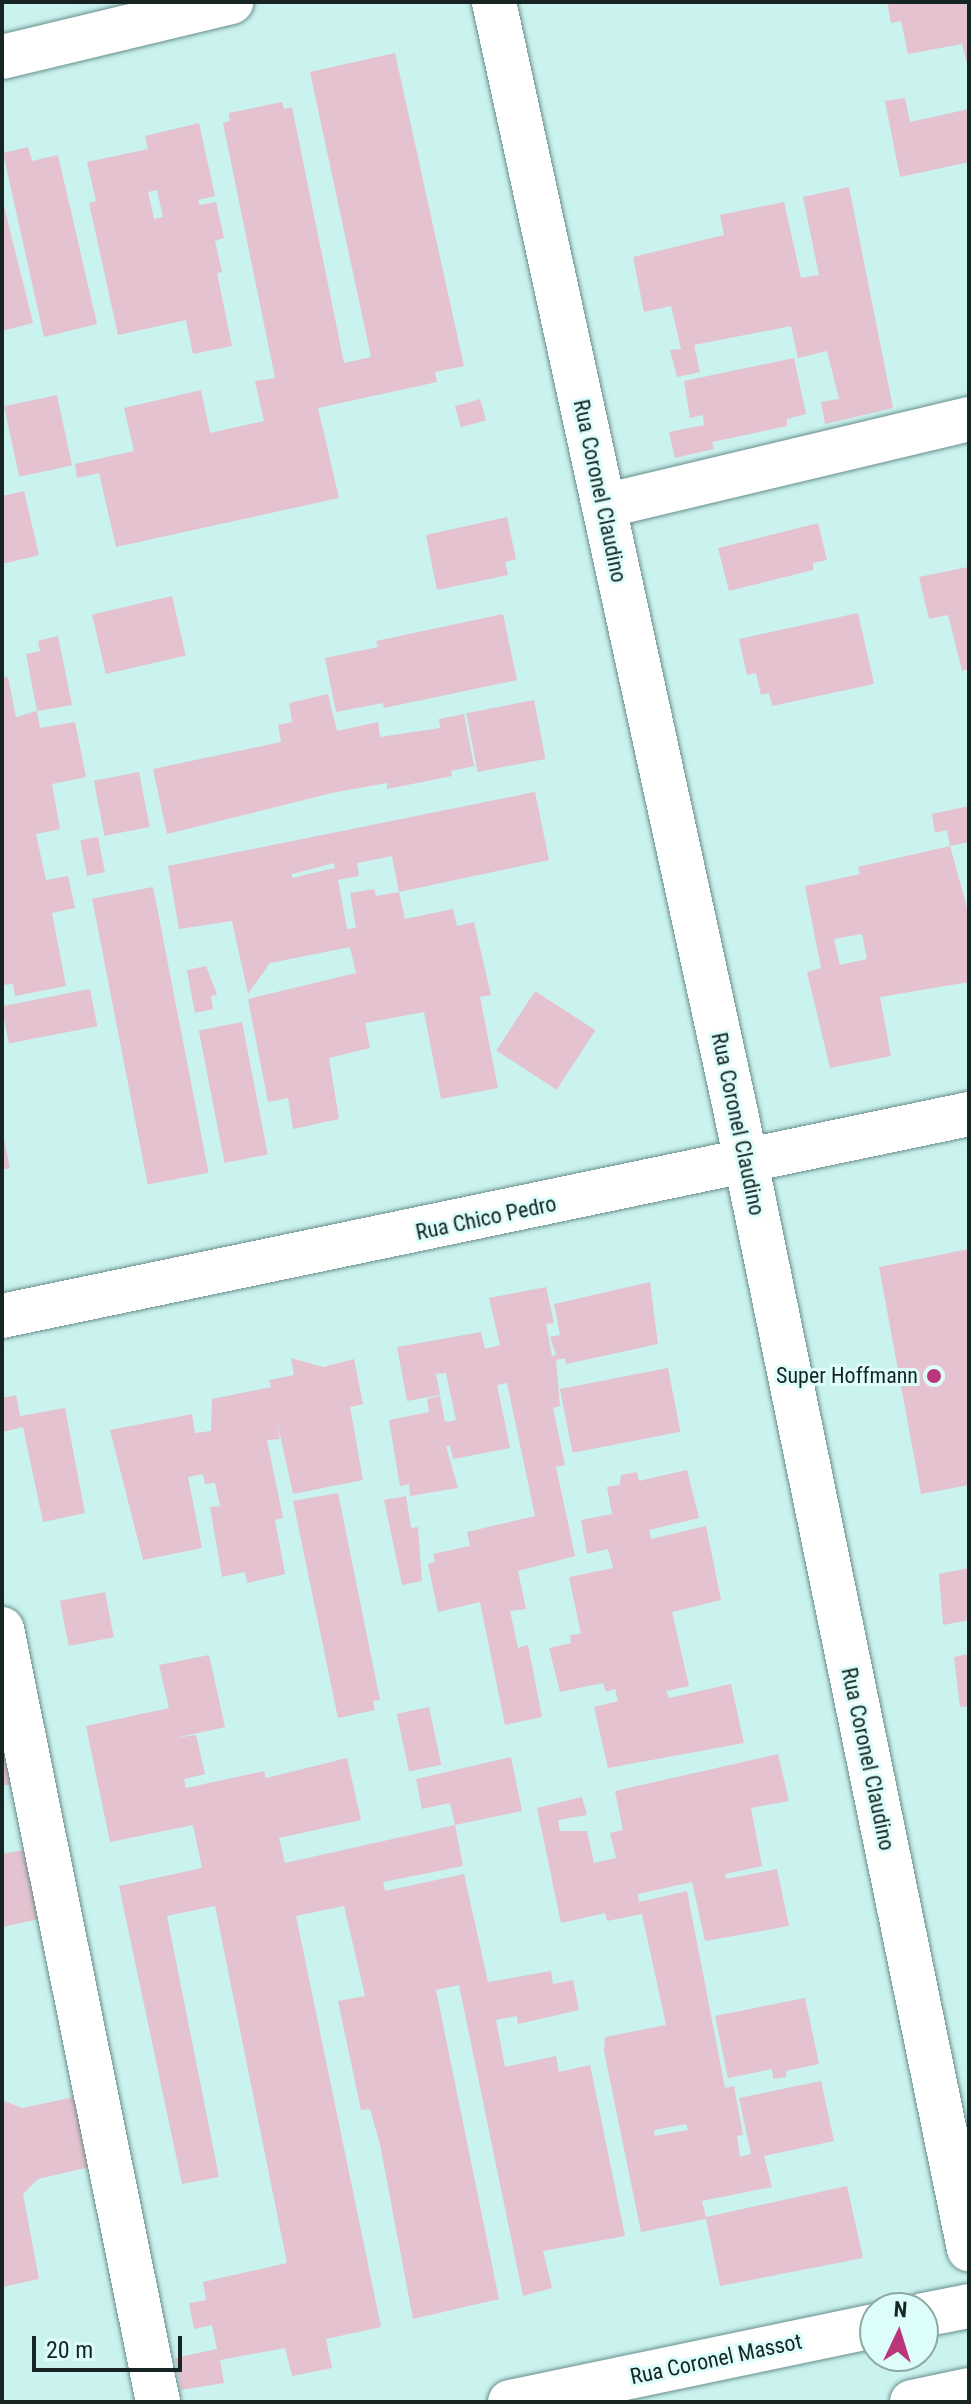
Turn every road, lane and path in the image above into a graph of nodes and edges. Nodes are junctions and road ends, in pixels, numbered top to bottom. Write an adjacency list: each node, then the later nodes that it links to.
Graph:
1 (231, 2): 3 (street)
2 (494, 2): 5 (street, Rua Coronel Claudino)
3 (2, 57)
4 (969, 419): 5 (street)
5 (604, 506): 7 (street, Rua Coronel Claudino)
6 (969, 1114): 7 (street, Rua Chico Pedro)
7 (747, 1165): 8 (street, Rua Chico Pedro); 10 (street, Rua Coronel Claudino)
8 (2, 1316)
9 (2, 1629): 16 (street)
10 (969, 2249)
11 (969, 2306): 12 (street)
12 (939, 2312)
13 (859, 2329): 17 (street, Rua Coronel Massot)
14 (969, 2390): 15 (street)
15 (920, 2401)
16 (158, 2402)
17 (510, 2402)

